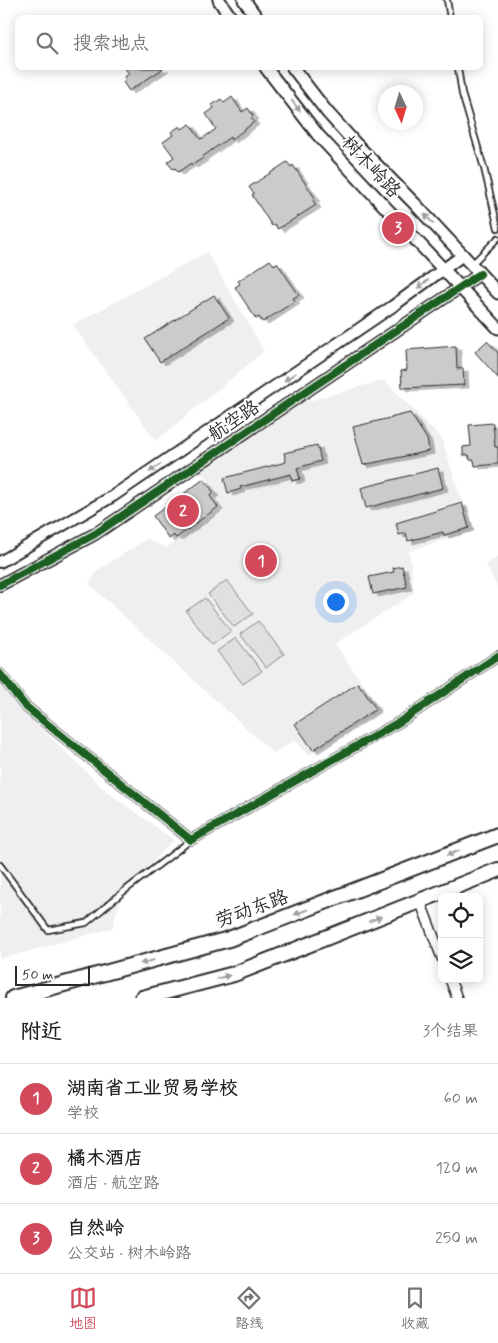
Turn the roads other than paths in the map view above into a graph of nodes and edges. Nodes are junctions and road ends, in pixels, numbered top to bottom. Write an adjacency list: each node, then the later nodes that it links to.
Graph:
1 (219, 0): 4 (main road)
2 (244, 0): 5 (main road)
3 (448, 0): 6 (lane)
4 (229, 15)
5 (254, 15)
6 (450, 15)
7 (268, 70): 14 (main road, 树木岭路, one-way to 14)
8 (295, 70): 12 (main road, 树木岭路, one-way to 8)
9 (458, 70): 10 (lane)
10 (498, 228)
11 (498, 238): 13 (lane)
12 (462, 256): 13 (main road, 树木岭路); 14 (street, 航空路)
13 (471, 265): 15 (main road, 树木岭路)
14 (442, 269): 16 (main road, 树木岭路); 19 (street, 航空路, one-way to 19)
15 (480, 274): 16 (street, 航空路); 17 (main road, 树木岭路)
16 (460, 288): 18 (main road, 树木岭路); 20 (street, 航空路)
17 (498, 293)
18 (498, 328)
19 (0, 562)
20 (0, 585)
21 (498, 656): 24 (street)
22 (0, 674): 24 (street)
23 (498, 835): 30 (main road, 劳动东路, one-way to 30)
24 (191, 840): 25 (lane)
25 (0, 865)
26 (498, 870): 27 (main road)
27 (420, 901): 28 (street); 31 (main road, one-way to 27)
28 (438, 948)
29 (451, 983): 32 (street)
30 (13, 998)
31 (142, 998)
32 (457, 998)

